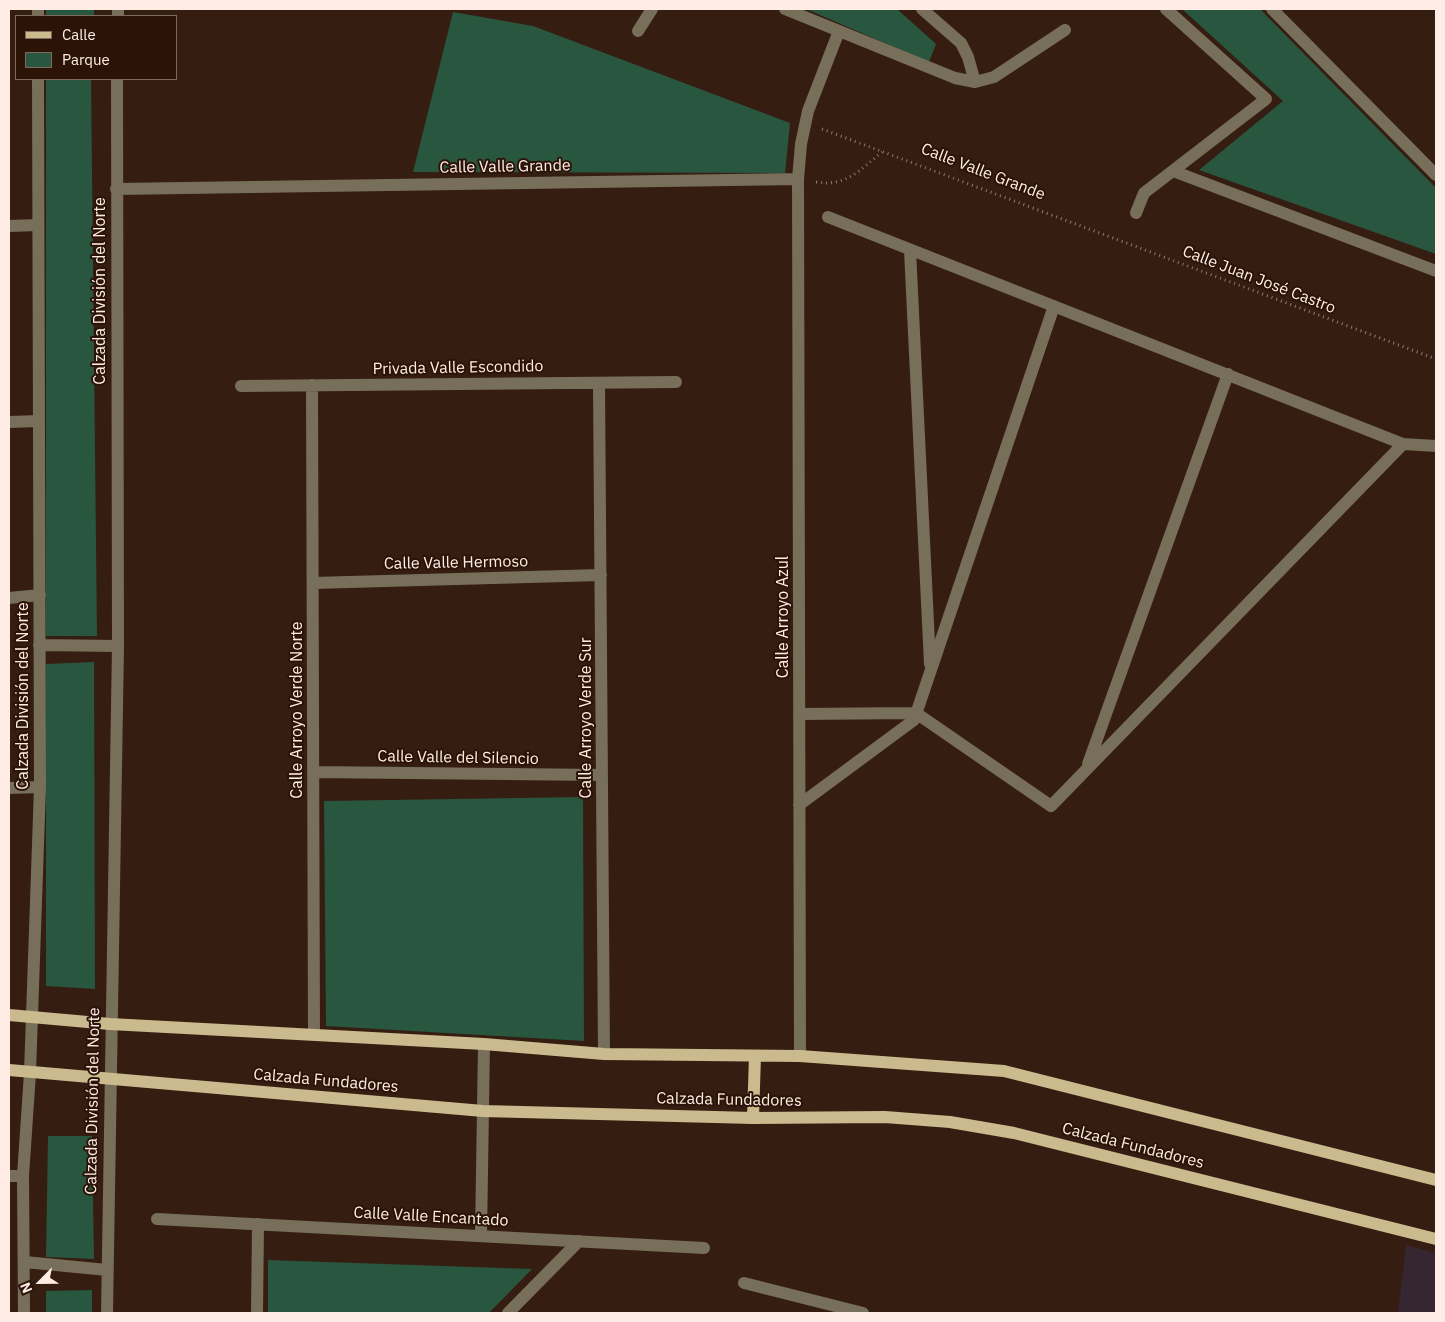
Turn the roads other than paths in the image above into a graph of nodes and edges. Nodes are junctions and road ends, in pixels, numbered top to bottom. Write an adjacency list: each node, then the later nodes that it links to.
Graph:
1 (652, 9): 7 (street)
2 (786, 9): 8 (street)
3 (922, 9): 11 (street)
4 (1166, 9): 12 (street)
5 (1272, 9): 13 (street)
6 (1064, 30): 11 (street)
7 (638, 31)
8 (839, 31): 11 (street); 14 (street, Calle Arroyo Azul)
9 (38, 80): 18 (street, Calzada División del Norte)
10 (117, 80): 15 (street, Calzada División del Norte)
11 (975, 82)
12 (1173, 171): 16 (street); 21 (street)
13 (1436, 175)
14 (798, 179): 15 (street, Calle Valle Grande); 40 (street, Calle Arroyo Azul)
15 (116, 188): 37 (street, Calzada División del Norte)
16 (1136, 212)
17 (828, 217): 20 (street)
18 (38, 225): 19 (street); 28 (street, Calzada División del Norte)
19 (9, 226)
20 (910, 250): 22 (street); 38 (street)
21 (1436, 271)
22 (1054, 306): 23 (street); 38 (street)
23 (1228, 374): 30 (street); 41 (street)
24 (599, 382): 25 (street, Privada Valle Escondido); 27 (street, Privada Valle Escondido); 32 (street, Calle Arroyo Verde Sur)
25 (676, 382)
26 (241, 386): 27 (street, Privada Valle Escondido)
27 (312, 386): 33 (street, Calle Arroyo Verde Norte)
28 (39, 421): 29 (street); 34 (street, Calzada División del Norte)
29 (9, 422)
30 (1403, 444): 31 (street); 41 (street)
31 (1436, 446)
32 (601, 575): 33 (street, Calle Valle Hermoso); 43 (street, Calle Arroyo Verde Sur)
33 (313, 583): 42 (street, Calle Arroyo Verde Norte)
34 (40, 595): 35 (street); 36 (street, Calzada División del Norte)
35 (9, 598)
36 (40, 645): 37 (street); 44 (street, Calzada División del Norte)
37 (118, 646): 49 (street, Calzada División del Norte)
38 (930, 671): 39 (street)
39 (916, 713): 40 (street); 41 (street); 46 (street)
40 (799, 714): 46 (street, Calle Arroyo Azul)
41 (1087, 769)
42 (313, 772): 43 (street, Calle Valle del Silencio); 50 (street, Calle Arroyo Verde Norte)
43 (602, 775): 52 (street, Calle Arroyo Verde Sur)
44 (40, 787): 45 (street); 48 (street, Calzada División del Norte)
45 (9, 788)
46 (799, 805): 54 (street, Calle Arroyo Azul)
47 (9, 1015): 48 (main road)
48 (31, 1017): 49 (main road); 56 (street, Calzada División del Norte)
49 (110, 1024): 50 (main road); 57 (street, Calzada División del Norte)
50 (314, 1034): 51 (main road)
51 (484, 1044): 52 (main road); 58 (street)
52 (604, 1054): 53 (main road)
53 (755, 1056): 54 (main road); 59 (main road)
54 (800, 1056): 62 (main road)
55 (9, 1070): 56 (main road, Calzada Fundadores)
56 (30, 1073): 57 (main road, Calzada Fundadores); 61 (street, Calzada División del Norte)
57 (111, 1080): 58 (main road, Calzada Fundadores); 70 (street, Calzada División del Norte)
58 (483, 1111): 59 (main road, Calzada Fundadores); 65 (street)
59 (753, 1118): 66 (main road, Calzada Fundadores)
60 (9, 1176): 61 (street)
61 (23, 1176): 69 (street, Calzada División del Norte)
62 (1436, 1180)
63 (157, 1219): 64 (street, Calle Valle Encantado)
64 (258, 1224): 65 (street, Calle Valle Encantado); 74 (street)
65 (481, 1236): 67 (street, Calle Valle Encantado)
66 (1436, 1239)
67 (578, 1241): 68 (street, Calle Valle Encantado); 75 (street)
68 (704, 1248)
69 (25, 1262): 70 (street); 72 (street, Calzada División del Norte)
70 (107, 1270): 73 (street, Calzada División del Norte)
71 (744, 1283): 76 (street)
72 (24, 1313)
73 (107, 1313)
74 (257, 1313)
75 (508, 1313)
76 (863, 1313)

